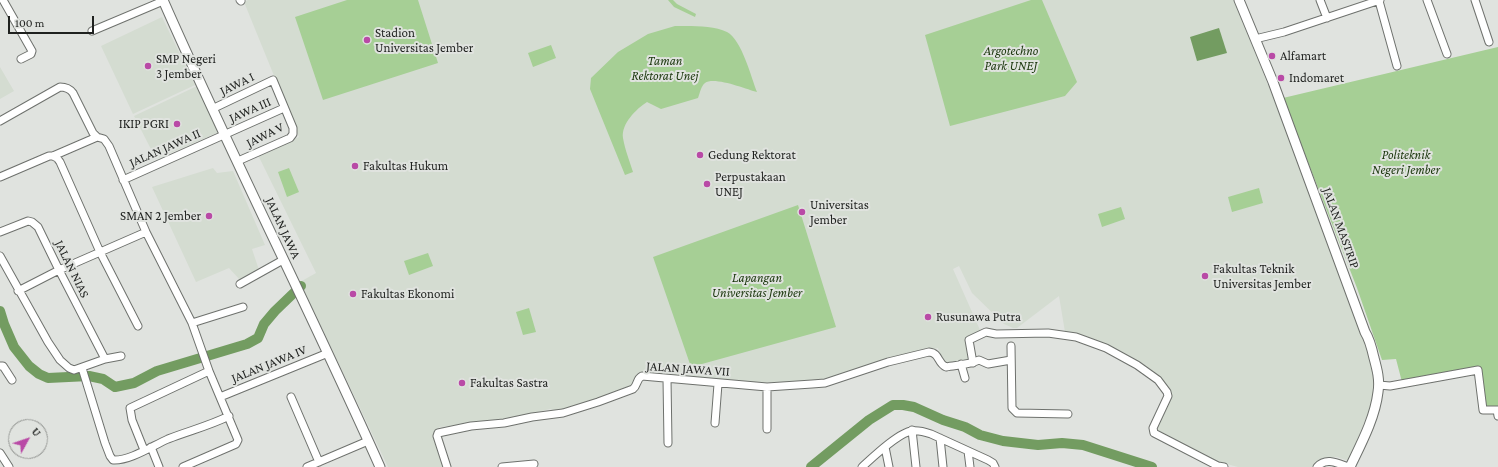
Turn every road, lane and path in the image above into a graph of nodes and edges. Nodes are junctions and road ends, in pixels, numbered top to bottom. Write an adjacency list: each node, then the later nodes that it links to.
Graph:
1 (3, 0): 13 (street)
2 (163, 0): 9 (street); 16 (main road, JALAN JAWA)
3 (1239, 0): 10 (main road, JALAN MASTRIP)
4 (1320, 0): 8 (street)
5 (1380, 0): 8 (street); 14 (street)
6 (1427, 0): 12 (street)
7 (1476, 0): 11 (street)
8 (1327, 18): 10 (street)
9 (92, 31)
10 (1255, 39): 49 (main road, JALAN MASTRIP)
11 (1489, 42)
12 (1447, 54)
13 (21, 59)
14 (1397, 66)
15 (284, 108): 16 (street, JAWA I); 18 (street, JAWA III); 21 (street, JAWA V)
16 (212, 109): 18 (main road, JALAN JAWA)
17 (0, 121): 19 (street)
18 (225, 134): 21 (main road, JALAN JAWA); 23 (street, JALAN JAWA II)
19 (97, 137): 20 (street); 23 (street)
20 (53, 156): 22 (street); 26 (street)
21 (238, 161): 28 (main road, JALAN JAWA)
22 (0, 177)
23 (123, 180): 25 (street, JALAN JAWA II)
24 (0, 232): 29 (street, JALAN NIAS)
25 (146, 232): 26 (street); 33 (street, JALAN JAWA II)
26 (100, 252): 29 (street); 34 (street)
27 (0, 256): 31 (street)
28 (283, 260): 30 (street); 36 (main road, JALAN JAWA)
29 (58, 270): 31 (street); 38 (street, JALAN NIAS)
30 (240, 284)
31 (18, 291): 44 (street)
32 (243, 306): 33 (street)
33 (192, 323): 43 (street, JALAN JAWA II)
34 (138, 326)
35 (1011, 346): 39 (street)
36 (328, 353): 51 (street, JALAN JAWA IV); 60 (main road, JALAN JAWA)
37 (121, 356): 38 (street)
38 (105, 359): 44 (street)
39 (1011, 360): 40 (street, JALAN JAWA VII); 53 (street)
40 (973, 363): 41 (street, JALAN JAWA VII); 82 (street)
41 (961, 364): 45 (street); 50 (street, JALAN JAWA VII)
42 (0, 366): 47 (street)
43 (209, 371): 51 (street, JALAN JAWA II); 63 (street)
44 (83, 373): 63 (street)
45 (965, 378)
46 (668, 379): 48 (street, JALAN JAWA VII); 61 (street); 75 (street, JALAN JAWA VII)
47 (12, 380)
48 (718, 384): 50 (street, JALAN JAWA VII); 56 (street)
49 (1379, 385): 55 (street); 69 (main road, JALAN MASTRIP)
50 (767, 387): 57 (street)
51 (220, 397): 54 (street, JALAN JAWA II)
52 (291, 397): 66 (street)
53 (1068, 414)
54 (228, 416): 63 (street); 72 (street, JALAN JAWA II)
55 (1498, 416)
56 (715, 423)
57 (767, 429)
58 (912, 430): 59 (street); 62 (street); 78 (street)
59 (940, 438): 64 (street); 79 (street)
60 (368, 441): 66 (street); 74 (main road, JALAN JAWA)
61 (668, 443)
62 (886, 447): 68 (street); 77 (street)
63 (147, 448): 71 (street)
64 (968, 451): 80 (street); 81 (street)
65 (0, 453): 70 (street)
66 (319, 462): 73 (street)
67 (534, 464): 76 (street)
68 (863, 466)
69 (1347, 466): 83 (street)
70 (9, 467)
71 (159, 467)
72 (183, 467)
73 (307, 467)
74 (380, 467)
75 (447, 467)
76 (502, 467)
77 (889, 467)
78 (916, 467)
79 (944, 467)
80 (970, 467)
81 (995, 467)
82 (1224, 467)
83 (1317, 467)

